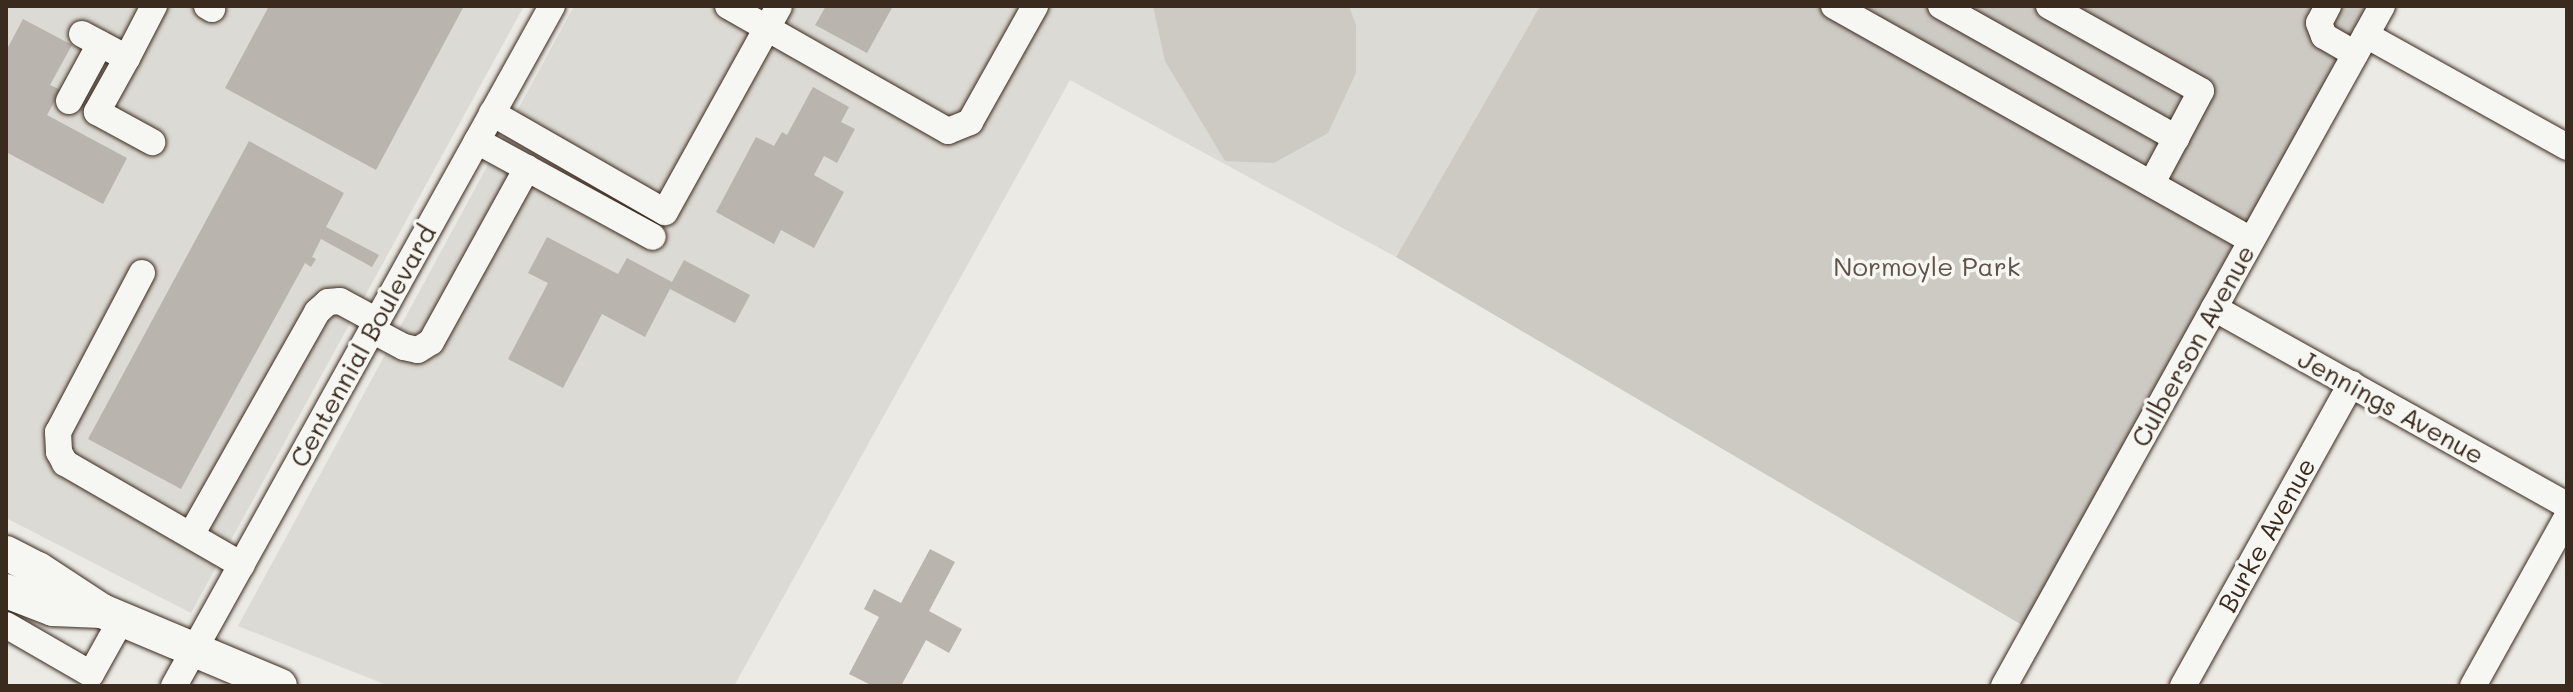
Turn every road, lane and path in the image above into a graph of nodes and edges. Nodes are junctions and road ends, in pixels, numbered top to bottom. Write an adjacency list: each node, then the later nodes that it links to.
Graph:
1 (154, 6): 12 (street)
2 (552, 6): 14 (street, Centennial Boulevard)
3 (728, 6): 10 (street)
4 (1035, 6): 10 (street)
5 (1834, 6): 20 (street)
6 (1941, 6): 15 (street)
7 (2049, 6): 15 (street)
8 (2328, 6): 11 (street)
9 (2382, 6): 11 (street, Culberson Avenue)
10 (773, 17): 14 (street)
11 (2361, 45): 18 (street); 22 (street, Culberson Avenue)
12 (127, 58): 13 (street); 17 (street)
13 (69, 101)
14 (492, 113): 16 (street, Centennial Boulevard)
15 (2176, 138): 20 (street)
16 (477, 141): 19 (street); 25 (street, Centennial Boulevard)
17 (152, 142)
18 (2567, 147)
19 (527, 168): 21 (street); 25 (street)
20 (2152, 183): 22 (street)
21 (653, 237)
22 (2251, 240): 24 (street, Culberson Avenue)
23 (142, 273): 29 (street)
24 (2214, 308): 26 (street, Jennings Avenue); 37 (street, Culberson Avenue)
25 (374, 326): 29 (street); 31 (street, Centennial Boulevard)
26 (2351, 384): 27 (street, Jennings Avenue); 38 (street, Burke Avenue)
27 (2567, 505)
28 (2567, 517): 39 (street)
29 (191, 535): 31 (street)
30 (6, 553): 33 (main road)
31 (242, 565): 34 (street, Centennial Boulevard)
32 (11, 608): 33 (main road); 33 (street)
33 (112, 616): 34 (main road)
34 (194, 651): 35 (street, Centennial Boulevard); 36 (main road)
35 (174, 686)
36 (280, 686)
37 (2004, 686)
38 (2183, 686)
39 (2473, 686)

